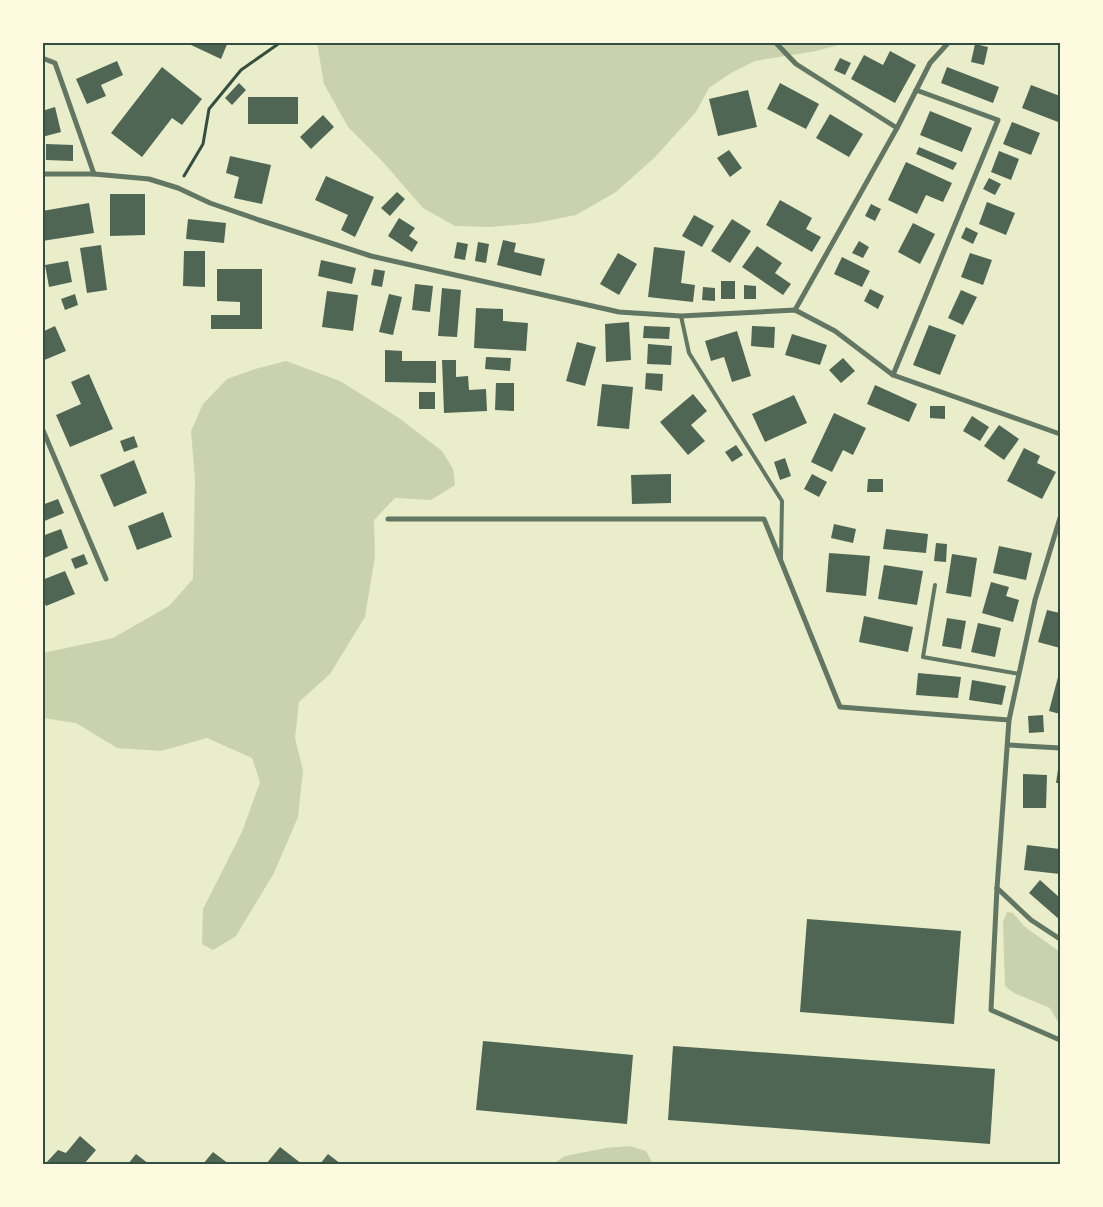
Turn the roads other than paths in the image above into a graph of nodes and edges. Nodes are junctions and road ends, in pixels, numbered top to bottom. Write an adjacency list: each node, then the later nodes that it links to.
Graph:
1 (775, 42): 5 (street)
2 (949, 42): 4 (street)
3 (42, 58): 7 (street)
4 (916, 90): 5 (street); 10 (street)
5 (897, 128): 8 (street)
6 (42, 174): 7 (street)
7 (94, 174): 9 (street)
8 (795, 310): 9 (street); 10 (street)
9 (681, 316): 15 (lane)
10 (893, 375): 12 (street)
11 (42, 428): 16 (street)
12 (1060, 434)
13 (1060, 518): 18 (street)
14 (388, 519): 15 (street)
15 (781, 559): 19 (street)
16 (106, 579)
17 (935, 586): 18 (lane)
18 (1019, 674): 19 (street)
19 (1010, 720): 20 (street)
20 (1008, 746): 21 (street); 22 (street)
21 (1060, 748)
22 (997, 888): 23 (street); 24 (street)
23 (1060, 939)
24 (1060, 1040)

